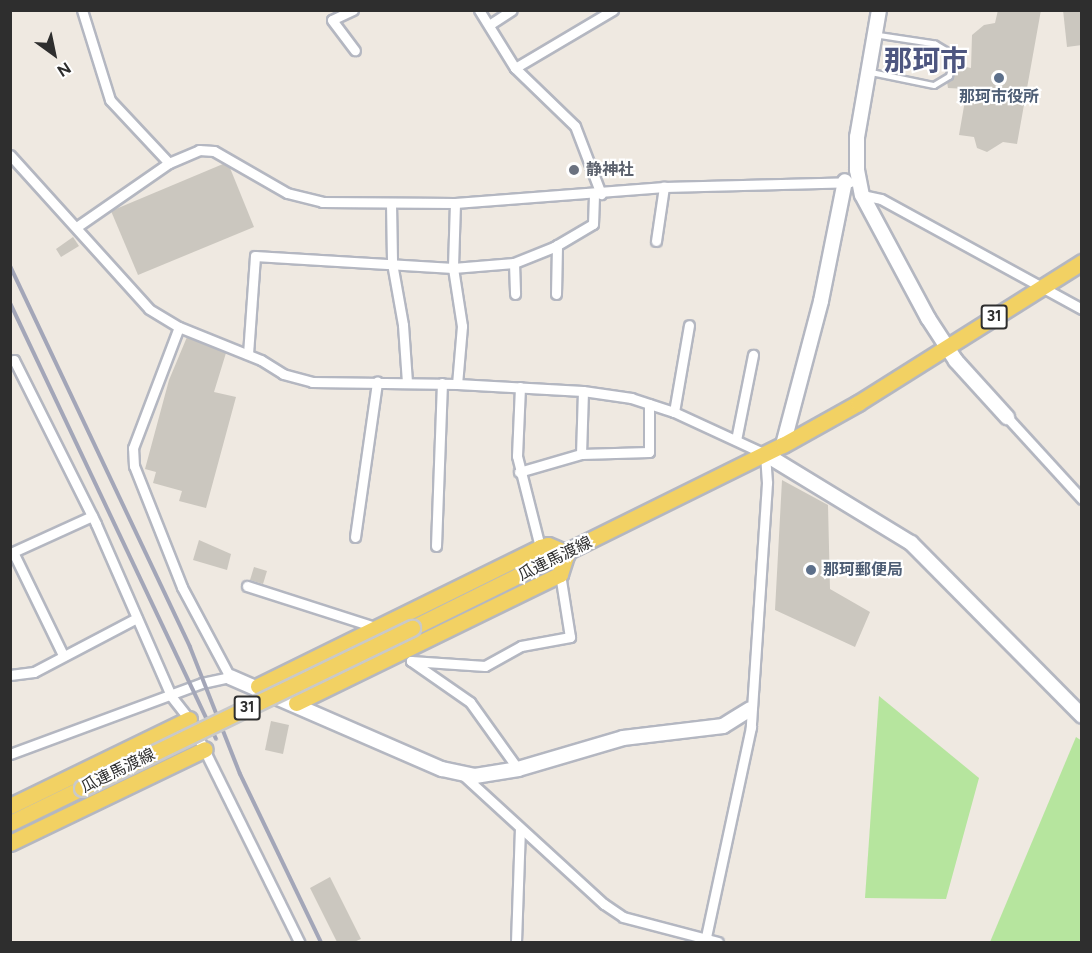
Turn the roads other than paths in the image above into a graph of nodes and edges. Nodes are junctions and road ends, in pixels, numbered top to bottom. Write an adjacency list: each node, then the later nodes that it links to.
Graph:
1 (82, 10): 13 (street)
2 (353, 10): 9 (street)
3 (479, 10): 7 (street)
4 (512, 10): 7 (street)
5 (613, 10): 10 (street)
6 (879, 10): 8 (street)
7 (489, 25): 10 (street)
8 (873, 35): 11 (street); 11 (lane)
9 (355, 50)
10 (515, 68): 17 (street)
11 (865, 71): 16 (street)
12 (10, 155): 20 (street)
13 (169, 163): 18 (street); 20 (street)
14 (845, 182): 15 (street); 16 (street); 47 (street)
15 (664, 187): 17 (street); 21 (street)
16 (861, 189): 27 (street); 33 (street)
17 (598, 194): 19 (street); 22 (street)
18 (391, 203): 19 (street); 23 (street)
19 (455, 204): 26 (street)
20 (78, 226): 32 (street)
21 (656, 241)
22 (557, 245): 25 (street); 29 (street)
23 (392, 262): 26 (street); 34 (street); 38 (street)
24 (1082, 262): 27 (main road, 瓜連馬渡線 / 31)
25 (514, 263): 26 (street); 28 (street)
26 (453, 268): 40 (street)
27 (1042, 287): 30 (street); 33 (main road, 瓜連馬渡線 / 31)
28 (514, 294)
29 (556, 294)
30 (1082, 309)
31 (688, 325): 44 (street)
32 (179, 327): 34 (street); 66 (street)
33 (947, 347): 45 (street); 47 (main road, 瓜連馬渡線 / 31)
34 (248, 354): 37 (street)
35 (753, 355): 46 (street)
36 (10, 361): 52 (street)
37 (377, 382): 38 (street); 53 (street)
38 (407, 382): 39 (street)
39 (442, 383): 40 (street); 54 (street)
40 (457, 384): 41 (street)
41 (520, 387): 42 (street); 50 (street)
42 (583, 391): 43 (street); 48 (street)
43 (649, 404): 44 (street); 48 (street)
44 (674, 412): 46 (street)
45 (1007, 417): 51 (street)
46 (735, 440): 49 (street)
47 (783, 445): 49 (main road, 瓜連馬渡線 / 31)
48 (581, 454): 50 (street)
49 (765, 454): 57 (main road, 瓜連馬渡線 / 31); 70 (street); 71 (street)
50 (519, 472): 55 (street)
51 (1082, 499)
52 (92, 516): 56 (street); 60 (street)
53 (355, 537)
54 (436, 546)
55 (540, 547): 57 (main road); 61 (main road)
56 (11, 550): 62 (street)
57 (567, 553): 58 (main road); 78 (main road, 瓜連馬渡線 / 31, bridge)
58 (560, 574): 63 (main road); 64 (street)
59 (247, 586): 61 (street)
60 (137, 618): 62 (street); 68 (street)
61 (375, 627): 67 (main road)
62 (63, 655): 65 (street)
63 (395, 655): 64 (street); 69 (main road)
64 (411, 661): 75 (street)
65 (10, 675)
66 (230, 677): 67 (street); 68 (street)
67 (258, 686): 69 (street)
68 (171, 696): 72 (street); 74 (street)
69 (296, 703): 76 (street)
70 (749, 710): 75 (street); 81 (street)
71 (1082, 716)
72 (189, 718): 73 (street); 77 (main road)
73 (205, 749): 80 (main road); 82 (street)
74 (10, 754)
75 (518, 769): 76 (street)
76 (463, 775): 79 (street)
77 (10, 806)
78 (10, 823)
79 (520, 828): 81 (street); 83 (street)
80 (10, 843)
81 (705, 941): 84 (street)
82 (299, 942)
83 (516, 942)
84 (718, 942)

